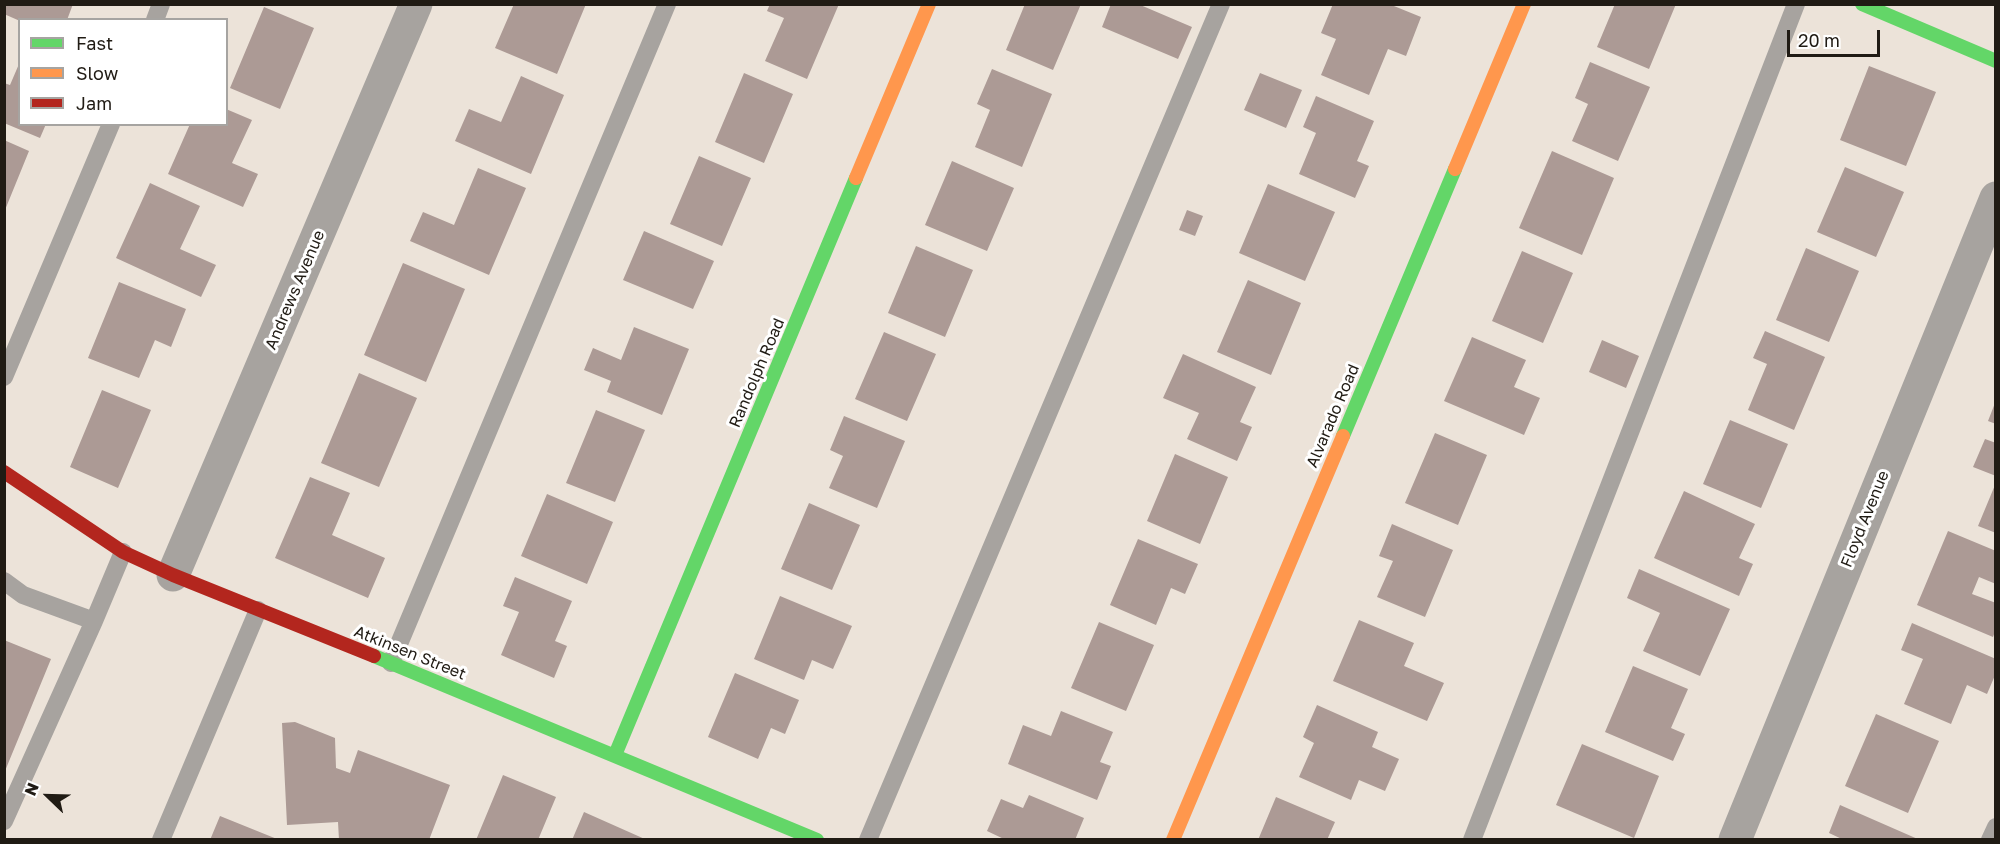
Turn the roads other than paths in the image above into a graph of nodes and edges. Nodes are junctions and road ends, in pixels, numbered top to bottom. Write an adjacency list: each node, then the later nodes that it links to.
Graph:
1 (416, 4): 14 (street, Andrews Avenue)
2 (667, 4): 18 (lane)
3 (929, 4): 19 (street, Randolph Road)
4 (1221, 4): 24 (lane)
5 (1524, 4): 25 (street, Alvarado Road)
6 (1796, 4): 26 (lane)
7 (1862, 4): 8 (street)
8 (1995, 61)
9 (110, 126): 11 (lane)
10 (1995, 198): 27 (street, Floyd Avenue)
11 (4, 377)
12 (4, 472): 13 (street, Atkinsen Street)
13 (123, 552): 14 (street, Atkinsen Street); 17 (lane)
14 (173, 575): 16 (street, Atkinsen Street)
15 (4, 581): 17 (lane)
16 (258, 610): 18 (street, Atkinsen Street); 22 (lane)
17 (94, 621): 20 (lane)
18 (391, 663): 19 (street, Atkinsen Street)
19 (615, 755): 23 (street, Atkinsen Street)
20 (4, 820)
21 (1995, 827): 28 (lane)
22 (161, 840)
23 (817, 840)
24 (868, 840)
25 (1173, 840)
26 (1472, 840)
27 (1735, 840)
28 (1990, 840)

